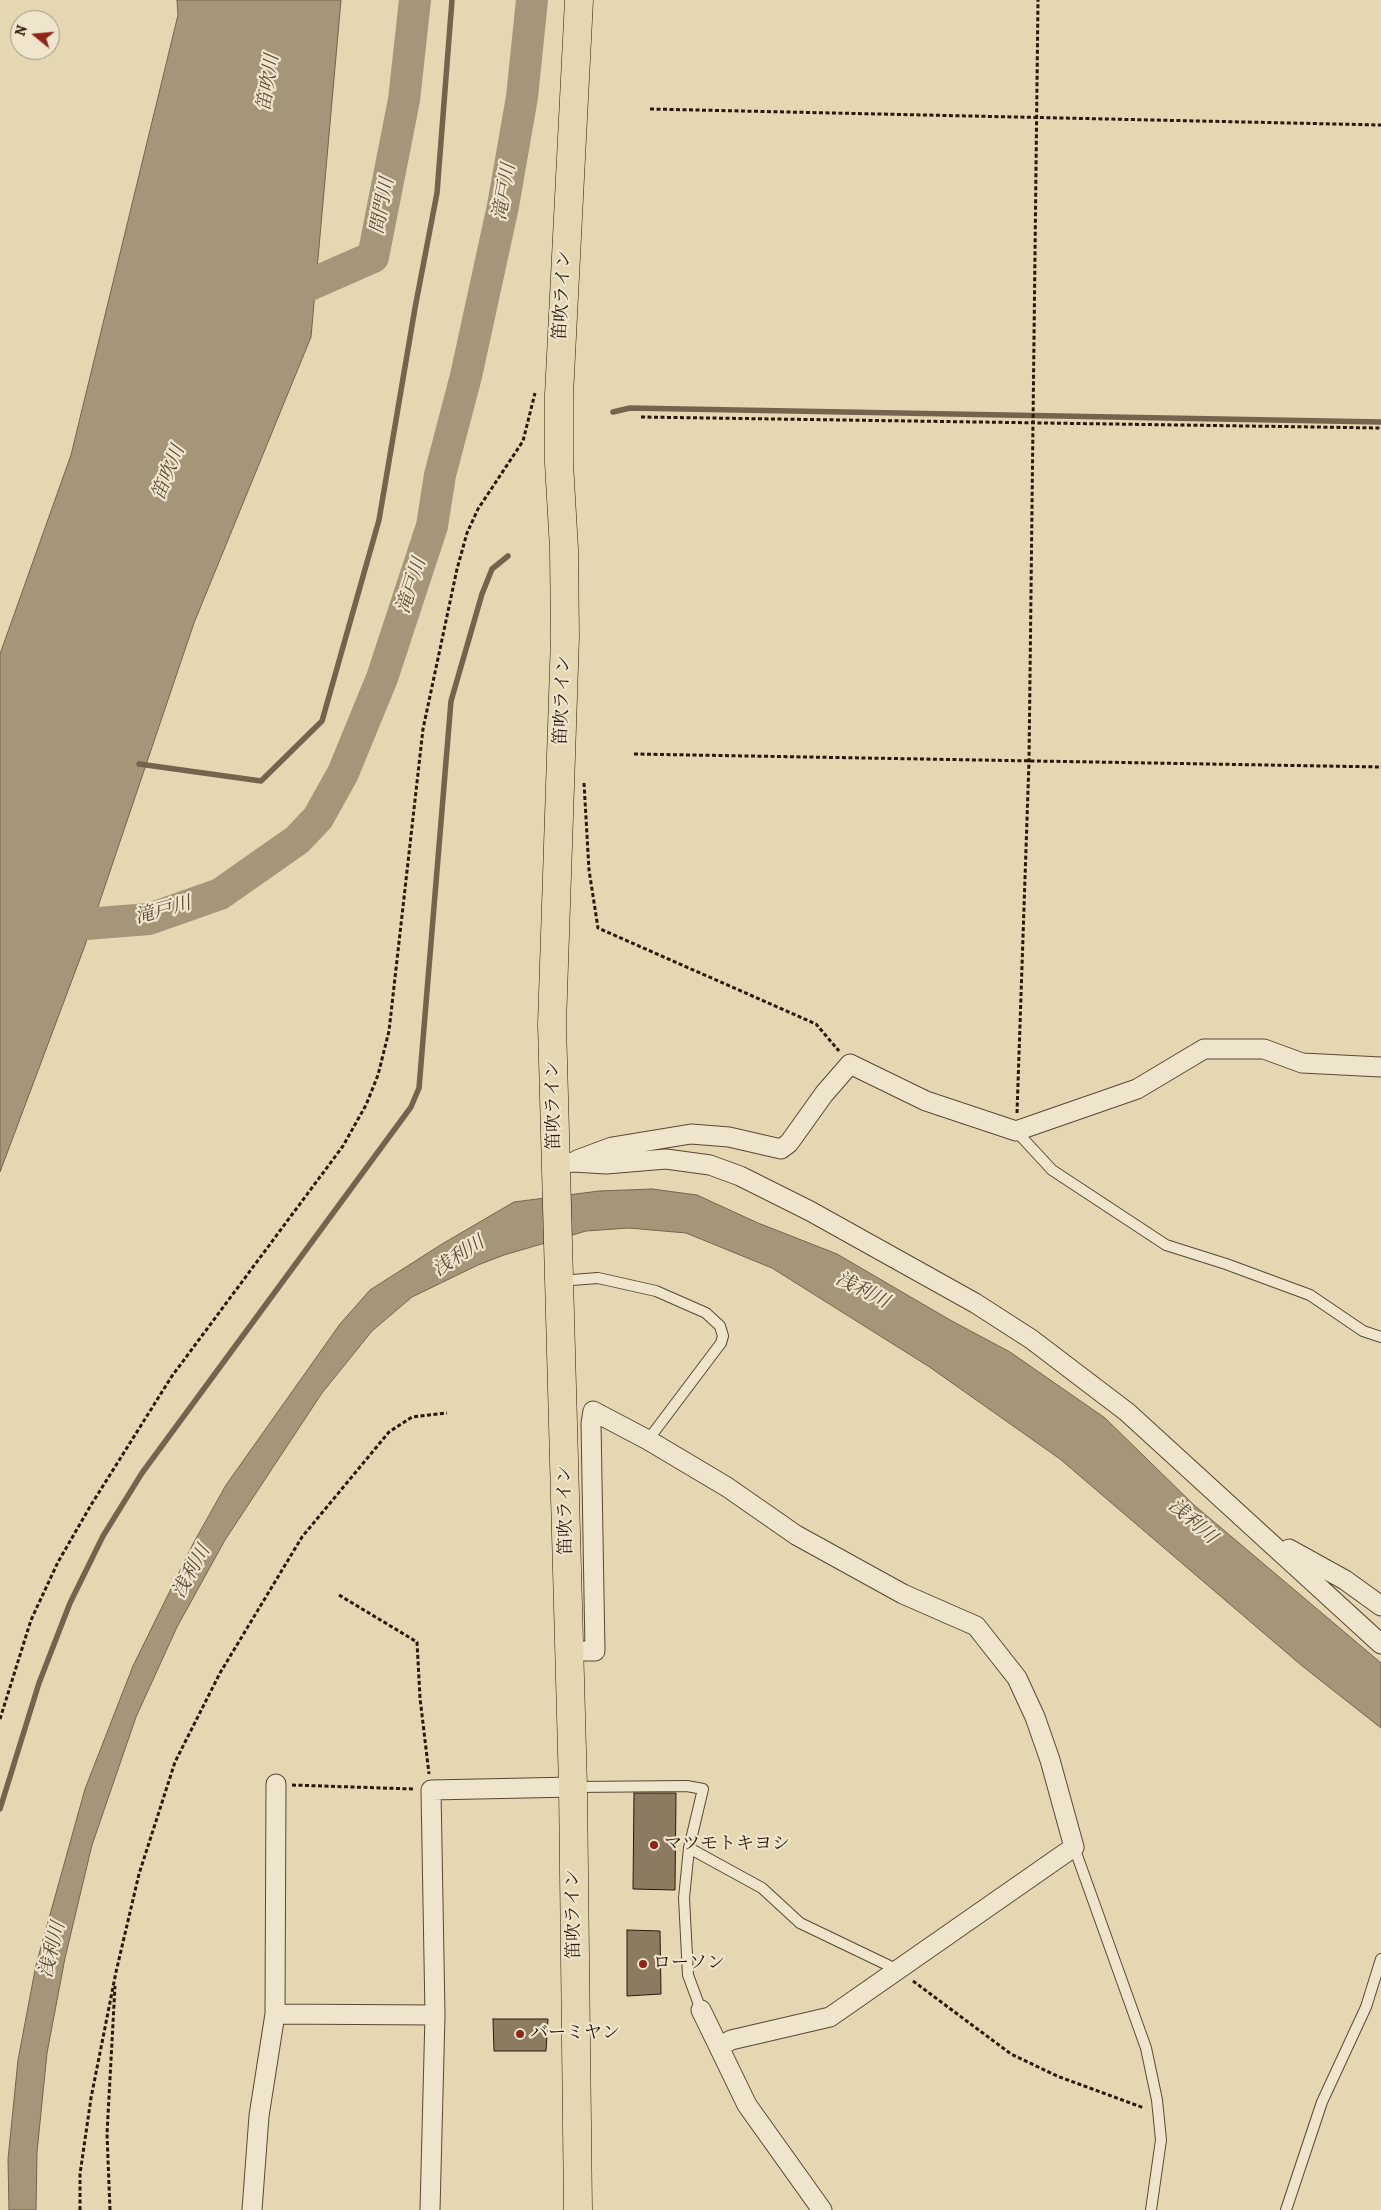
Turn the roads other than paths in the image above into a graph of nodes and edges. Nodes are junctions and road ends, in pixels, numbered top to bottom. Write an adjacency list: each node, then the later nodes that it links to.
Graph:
1 (579, 0): 4 (highway, 笛吹ライン)
2 (1381, 1067): 3 (street)
3 (1016, 1131): 4 (street); 6 (lane)
4 (562, 1169): 5 (highway, 笛吹ライン); 8 (street)
5 (559, 1271): 7 (lane); 11 (highway, 笛吹ライン)
6 (1381, 1336)
7 (648, 1440): 11 (street); 15 (street)
8 (1262, 1534): 9 (street); 10 (street)
9 (1381, 1606)
10 (1381, 1644)
11 (570, 1651): 13 (highway, 笛吹ライン)
12 (276, 1784): 19 (street)
13 (573, 1787): 14 (lane); 20 (street); 24 (highway, 笛吹ライン)
14 (689, 1848): 17 (lane); 18 (lane)
15 (1074, 1848): 17 (street); 26 (lane)
16 (1381, 1959): 27 (lane)
17 (898, 1970): 21 (street)
18 (701, 2010): 21 (street)
19 (275, 2014): 20 (street); 22 (street)
20 (435, 2015): 23 (street)
21 (719, 2047): 25 (street)
22 (252, 2210)
23 (430, 2210)
24 (578, 2210)
25 (822, 2210)
26 (1151, 2210)
27 (1286, 2210)

